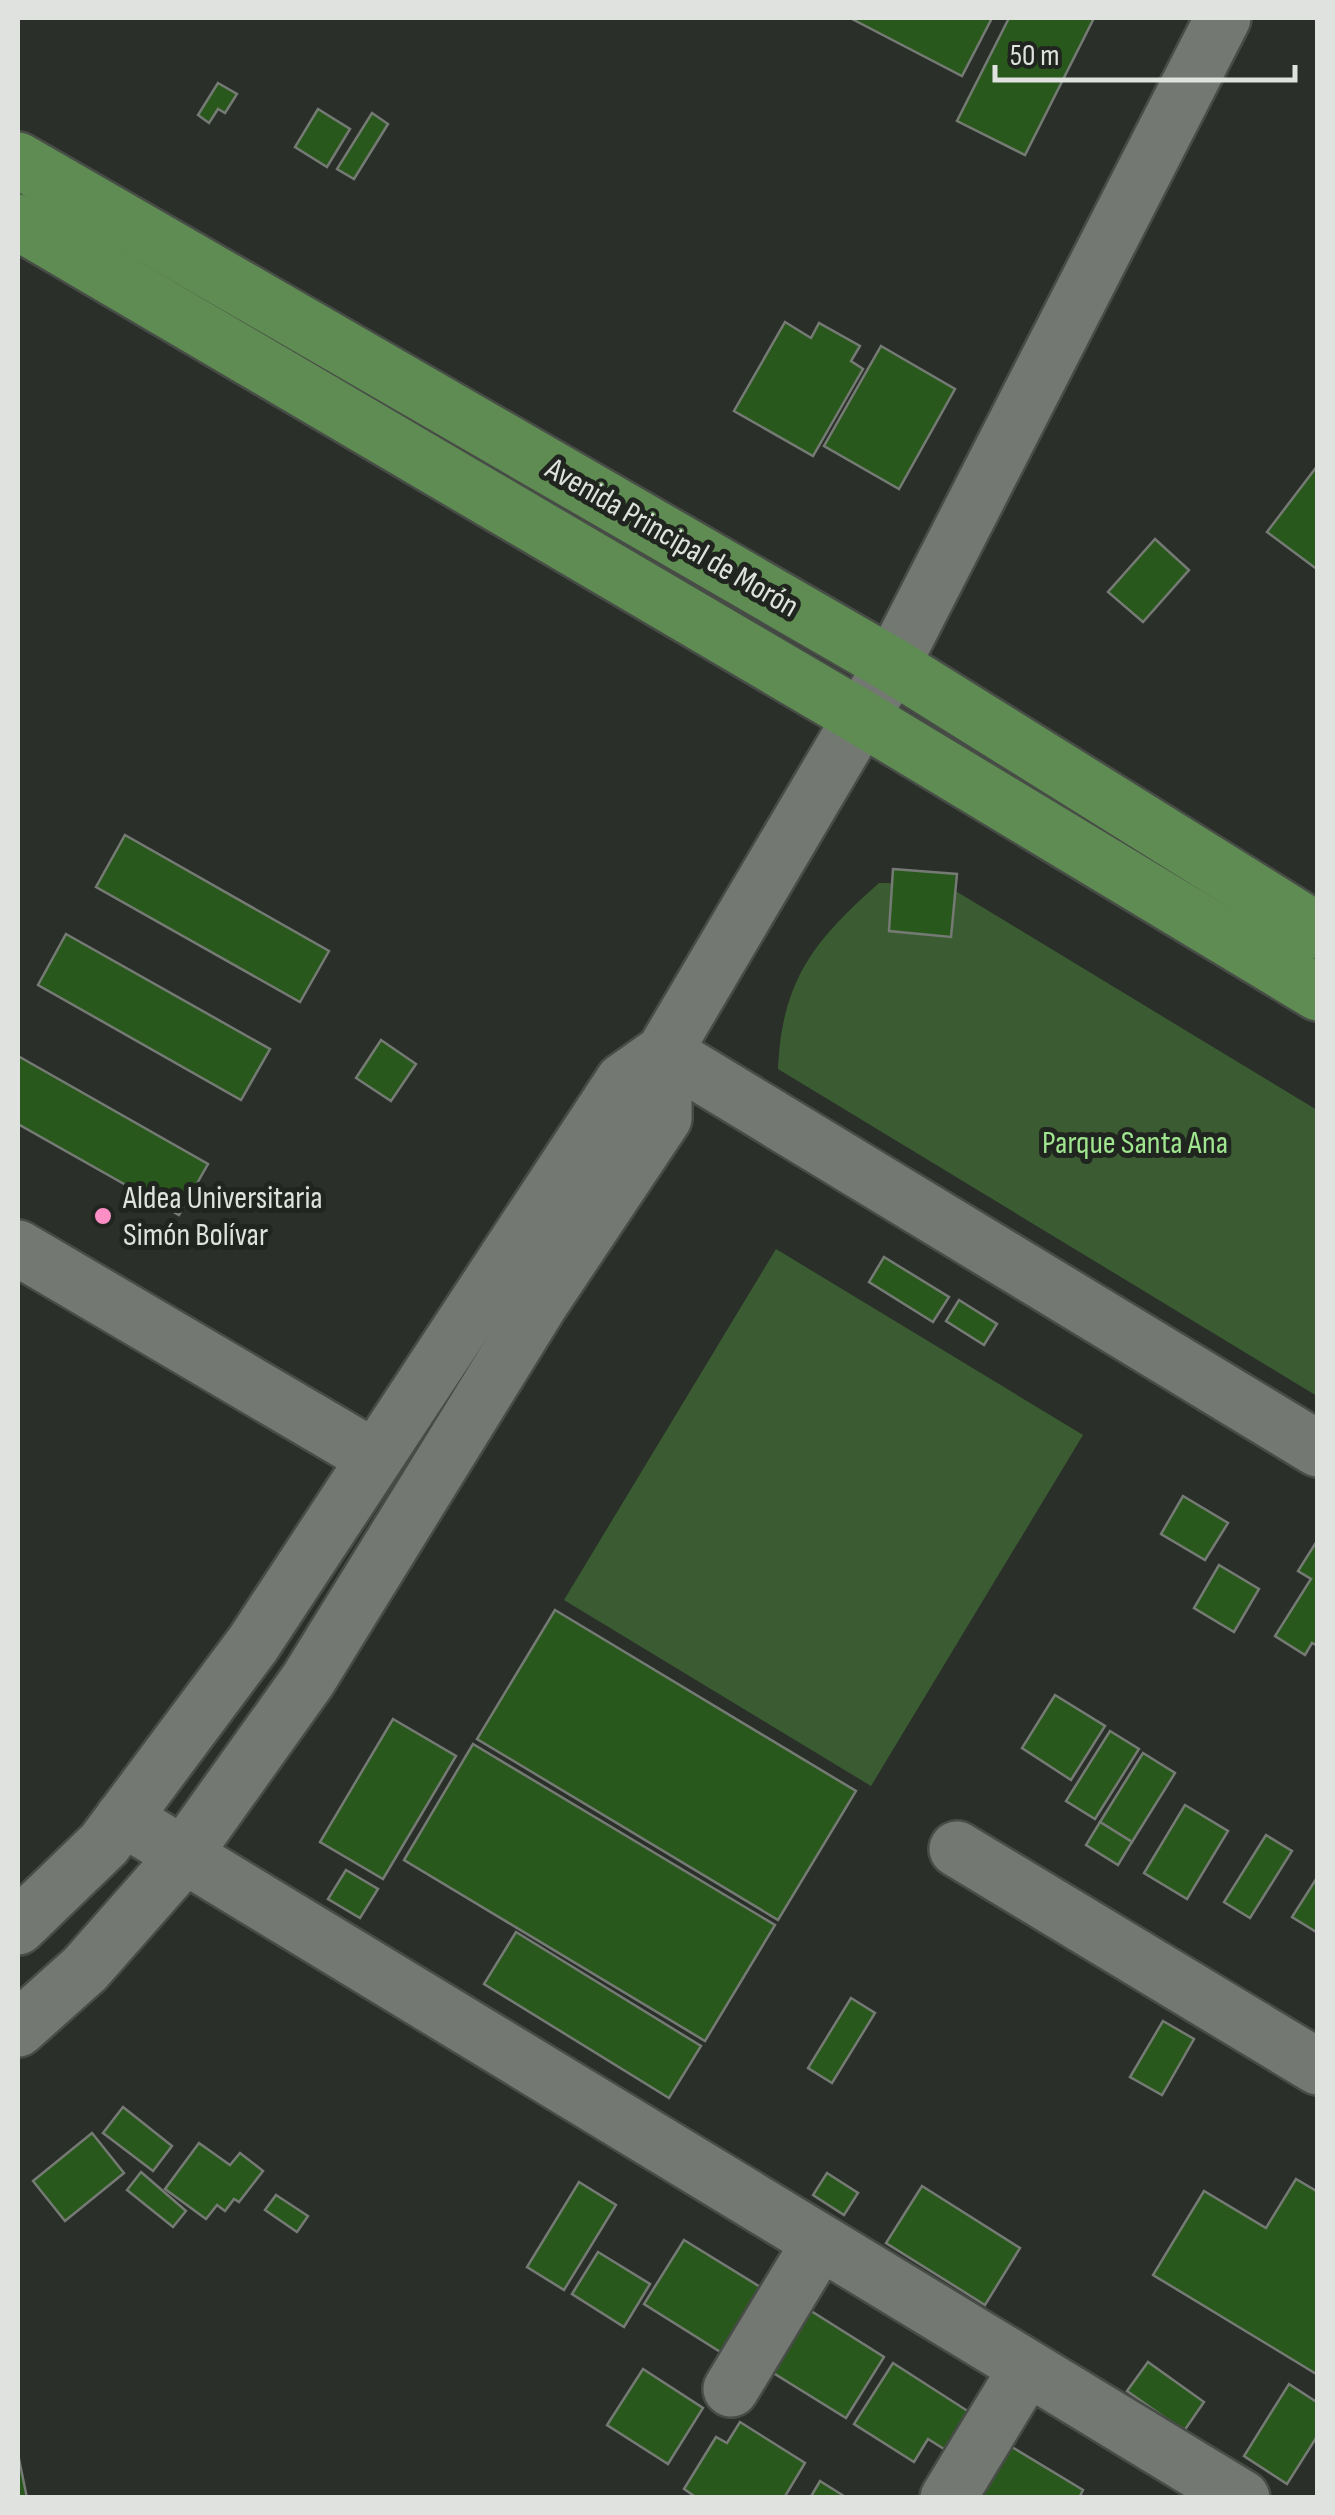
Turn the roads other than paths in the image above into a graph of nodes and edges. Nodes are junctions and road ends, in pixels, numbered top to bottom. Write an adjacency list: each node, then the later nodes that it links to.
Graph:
1 (1223, 18): 4 (street)
2 (18, 160): 4 (main road, Avenida Principal de Morón)
3 (18, 222): 5 (main road, Avenida Principal de Morón)
4 (892, 665): 5 (street); 6 (main road, Avenida Principal de Morón)
5 (862, 718): 7 (main road, Avenida Principal de Morón); 8 (street)
6 (1318, 931)
7 (1318, 993)
8 (664, 1052): 10 (street); 11 (street); 14 (street)
9 (18, 1248): 11 (street)
10 (1318, 1450)
11 (375, 1458): 12 (street)
12 (123, 1818): 14 (street); 15 (street)
13 (957, 1849): 17 (street)
14 (182, 1856): 16 (street); 18 (street)
15 (18, 1927)
16 (18, 2029)
17 (1318, 2067)
18 (820, 2242): 19 (street); 20 (street)
19 (1028, 2368): 21 (street); 22 (street)
20 (732, 2389)
21 (948, 2498)
22 (1242, 2498)

